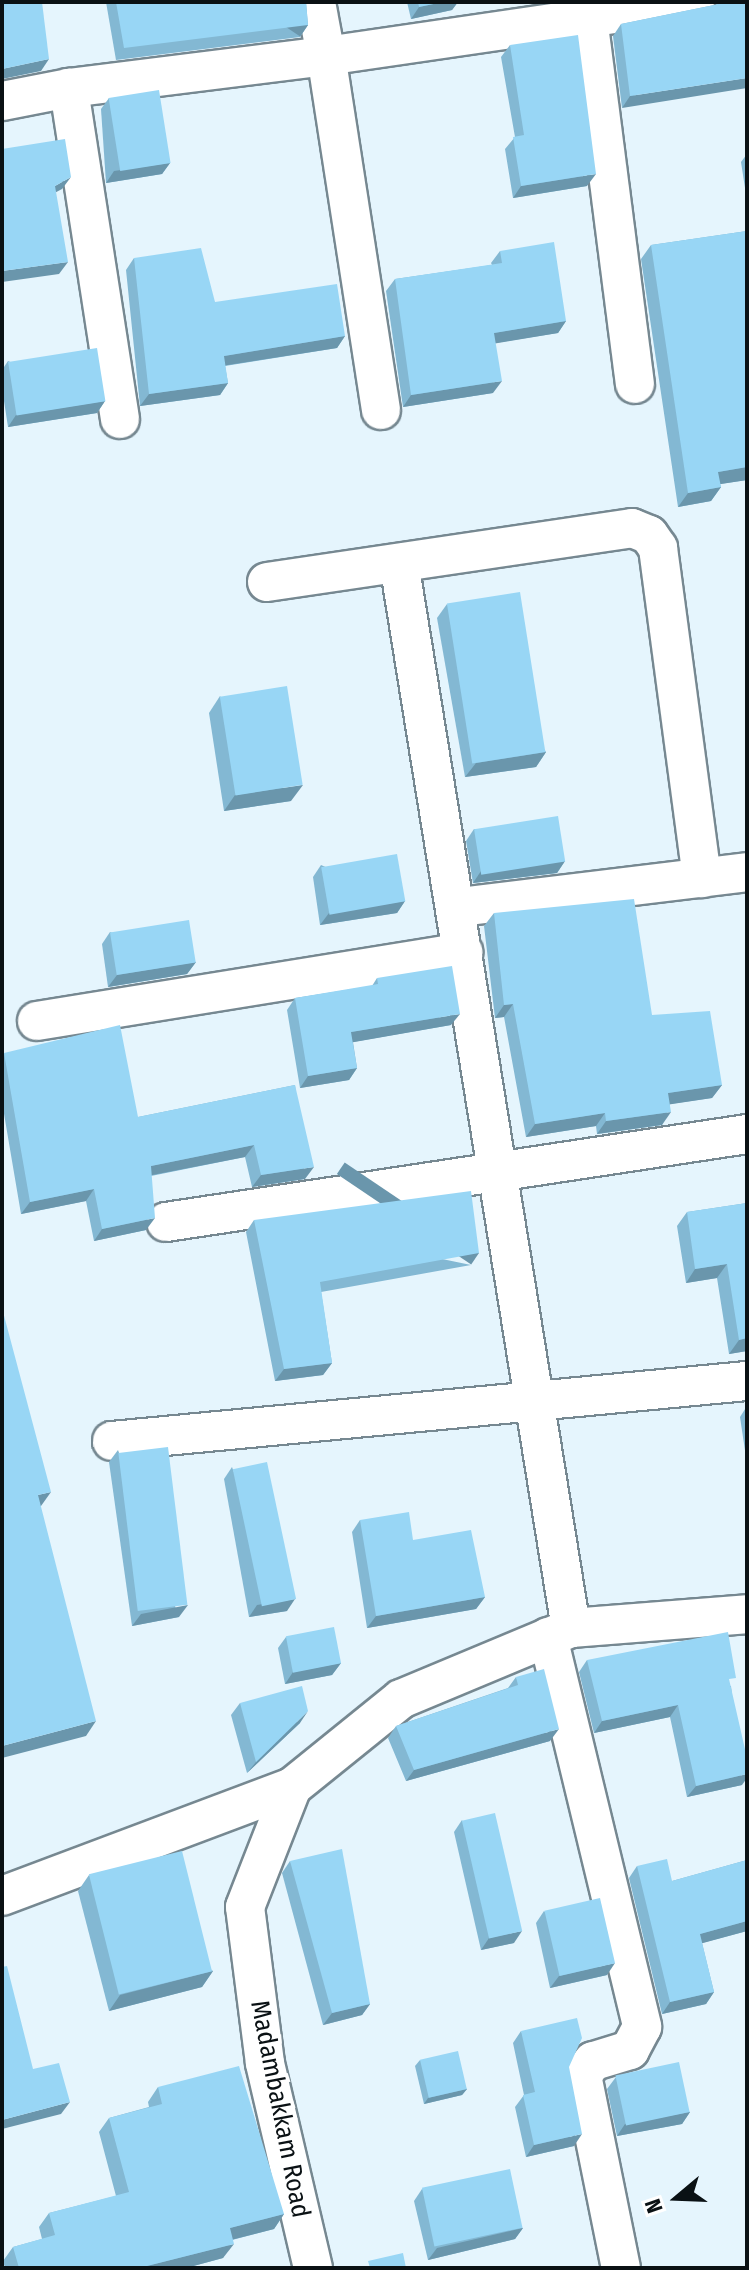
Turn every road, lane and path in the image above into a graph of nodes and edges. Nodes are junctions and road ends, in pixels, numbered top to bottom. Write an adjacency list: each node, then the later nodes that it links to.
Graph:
1 (316, 2): 4 (street)
2 (695, 2): 3 (street)
3 (588, 10): 4 (street); 7 (street)
4 (326, 56): 5 (street); 8 (street)
5 (69, 88): 6 (street); 9 (street)
6 (2, 101)
7 (635, 384)
8 (381, 410)
9 (120, 419)
10 (399, 563): 11 (street); 13 (street); 14 (street)
11 (267, 582)
12 (747, 872): 13 (street)
13 (702, 878): 14 (street)
14 (459, 907): 15 (street)
15 (463, 952): 16 (street); 18 (street)
16 (37, 1021)
17 (747, 1134): 18 (street)
18 (501, 1174): 19 (street); 21 (street)
19 (166, 1222)
20 (747, 1381): 21 (street)
21 (538, 1401): 22 (street); 24 (street)
22 (112, 1441)
23 (747, 1614): 24 (street, Madambakkam Road)
24 (559, 1633): 25 (street, Madambakkam Road); 28 (street)
25 (292, 1787): 26 (street); 27 (street, Madambakkam Road)
26 (4, 1888)
27 (313, 2268)
28 (621, 2268)

